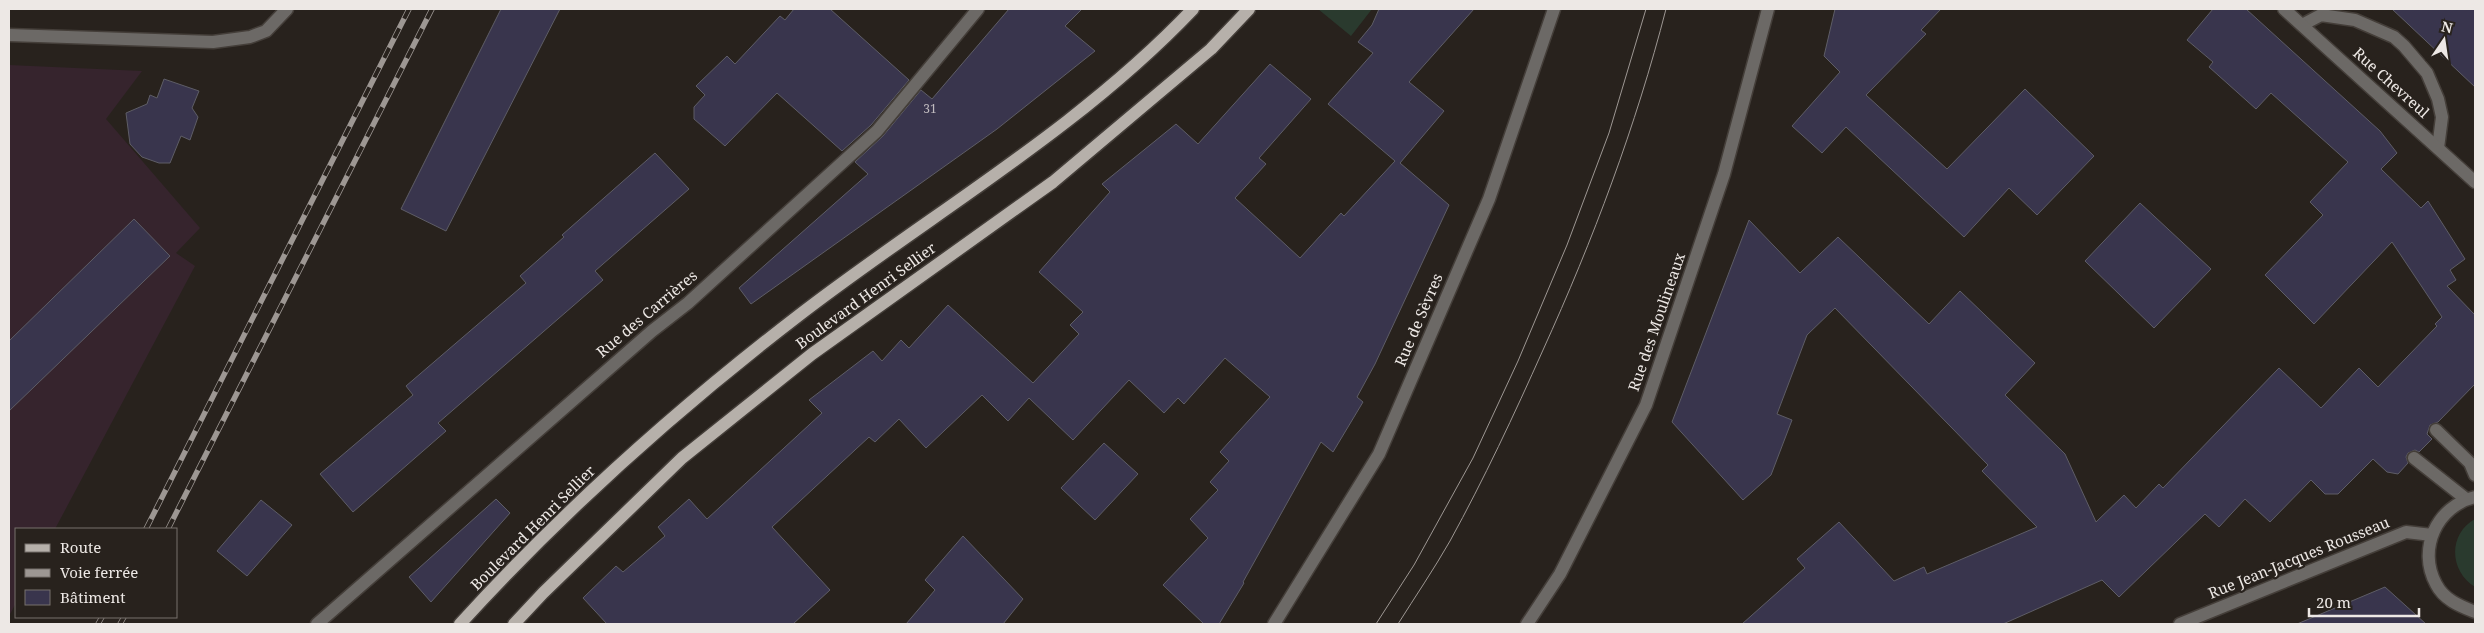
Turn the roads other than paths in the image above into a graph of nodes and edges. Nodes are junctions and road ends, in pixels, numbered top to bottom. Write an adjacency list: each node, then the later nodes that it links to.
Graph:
1 (287, 9): 9 (street)
2 (978, 9): 19 (street, Rue des Carrières)
3 (1193, 9): 20 (main road, Boulevard Henri Sellier)
4 (1249, 9): 21 (main road, Boulevard Henri Sellier)
5 (1554, 9): 22 (street, Rue de Sèvres)
6 (1768, 9): 23 (street, Rue des Moulineaux)
7 (2284, 9): 8 (street, Rue Chevreul)
8 (2302, 25): 10 (street, Rue Chevreul); 10 (street)
9 (9, 34)
10 (2438, 148): 11 (street, Rue Chevreul)
11 (2475, 182)
12 (2436, 430): 14 (street)
13 (2414, 458): 15 (street)
14 (2475, 475)
15 (2470, 498): 16 (street)
16 (2432, 535): 17 (street); 24 (street, Rue Jean-Jacques Rousseau)
17 (2475, 612)
18 (2475, 618): 25 (street)
19 (317, 624)
20 (460, 624)
21 (514, 624)
22 (1274, 624)
23 (1527, 624)
24 (2180, 624)
25 (2474, 624)

